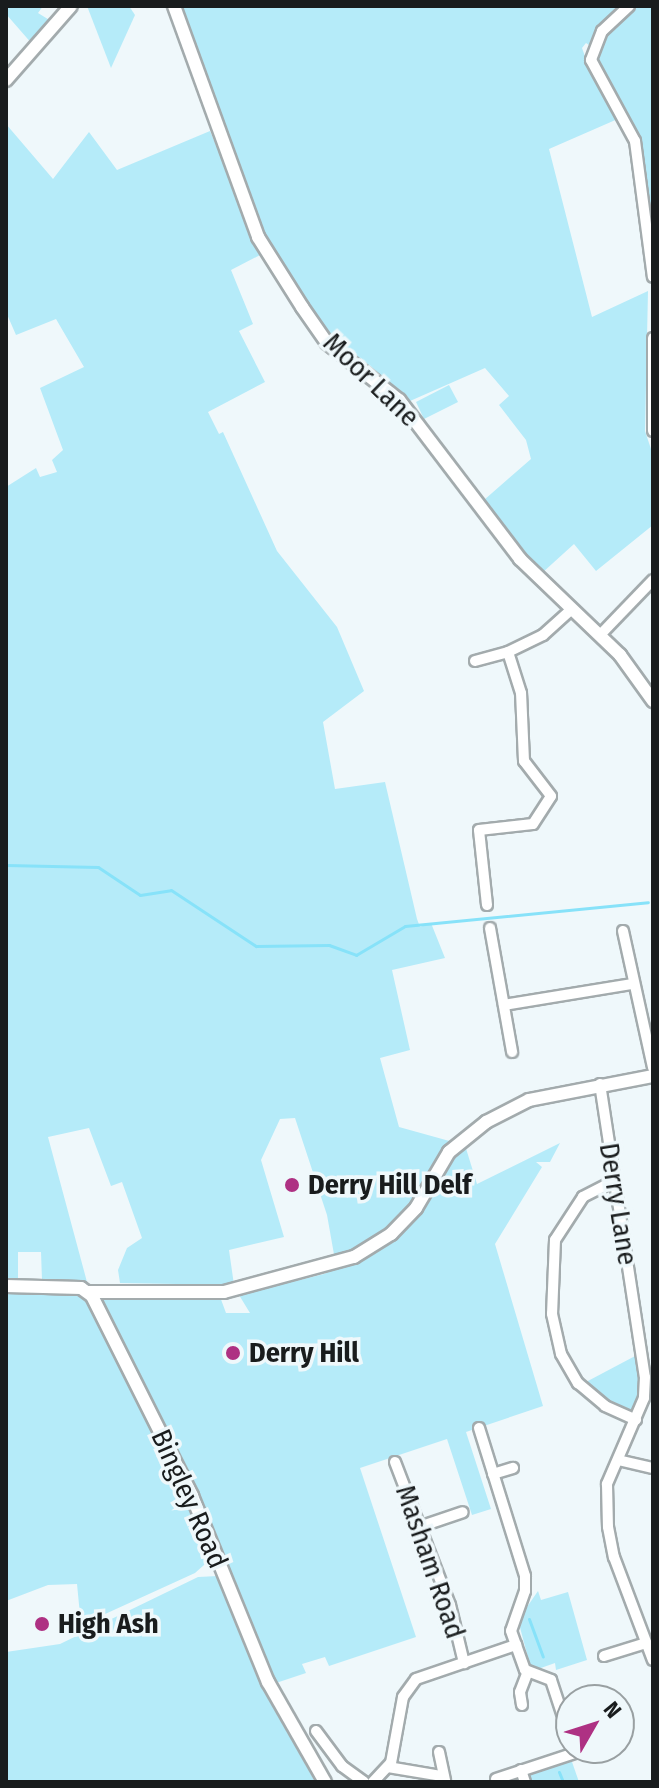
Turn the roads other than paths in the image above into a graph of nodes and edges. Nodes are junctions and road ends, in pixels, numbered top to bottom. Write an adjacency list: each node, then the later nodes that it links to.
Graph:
1 (71, 6): 4 (street)
2 (174, 6): 9 (street, Moor Lane)
3 (629, 6): 5 (street)
4 (6, 80)
5 (653, 277)
6 (653, 338): 7 (street)
7 (653, 431)
8 (651, 587): 10 (street)
9 (572, 609): 10 (street, Moor Lane); 11 (street)
10 (600, 635): 13 (street, Moor Lane)
11 (508, 652): 12 (street); 14 (street)
12 (475, 661)
13 (653, 701)
14 (487, 905)
15 (490, 928): 18 (street)
16 (623, 931): 17 (street)
17 (632, 984): 18 (street); 20 (street)
18 (504, 1005): 19 (street)
19 (512, 1052)
20 (653, 1068)
21 (653, 1076): 22 (street)
22 (600, 1084): 23 (street, Derry Lane); 25 (street)
23 (614, 1181): 26 (street, Derry Lane); 26 (street)
24 (6, 1286): 25 (street)
25 (88, 1292): 50 (street, Bingley Road)
26 (636, 1420): 28 (street, Derry Lane)
27 (479, 1428): 32 (street)
28 (618, 1460): 31 (street); 35 (street, Derry Lane)
29 (395, 1462): 34 (street, Masham Road)
30 (513, 1468): 32 (street)
31 (653, 1468)
32 (493, 1474): 36 (street)
33 (463, 1512): 34 (street)
34 (419, 1527): 39 (street, Masham Road)
35 (646, 1643): 37 (street); 38 (street, Derry Lane)
36 (516, 1645): 39 (street); 40 (street)
37 (604, 1656)
38 (653, 1660)
39 (464, 1663): 46 (street)
40 (528, 1671): 41 (street); 42 (street)
41 (555, 1692)
42 (522, 1705)
43 (316, 1731): 51 (street)
44 (439, 1752): 48 (street)
45 (555, 1759): 47 (street)
46 (388, 1767): 48 (street); 52 (street)
47 (521, 1770): 49 (street); 53 (street)
48 (444, 1779)
49 (496, 1779)
50 (325, 1782)
51 (364, 1782)
52 (373, 1782)
53 (525, 1782)

